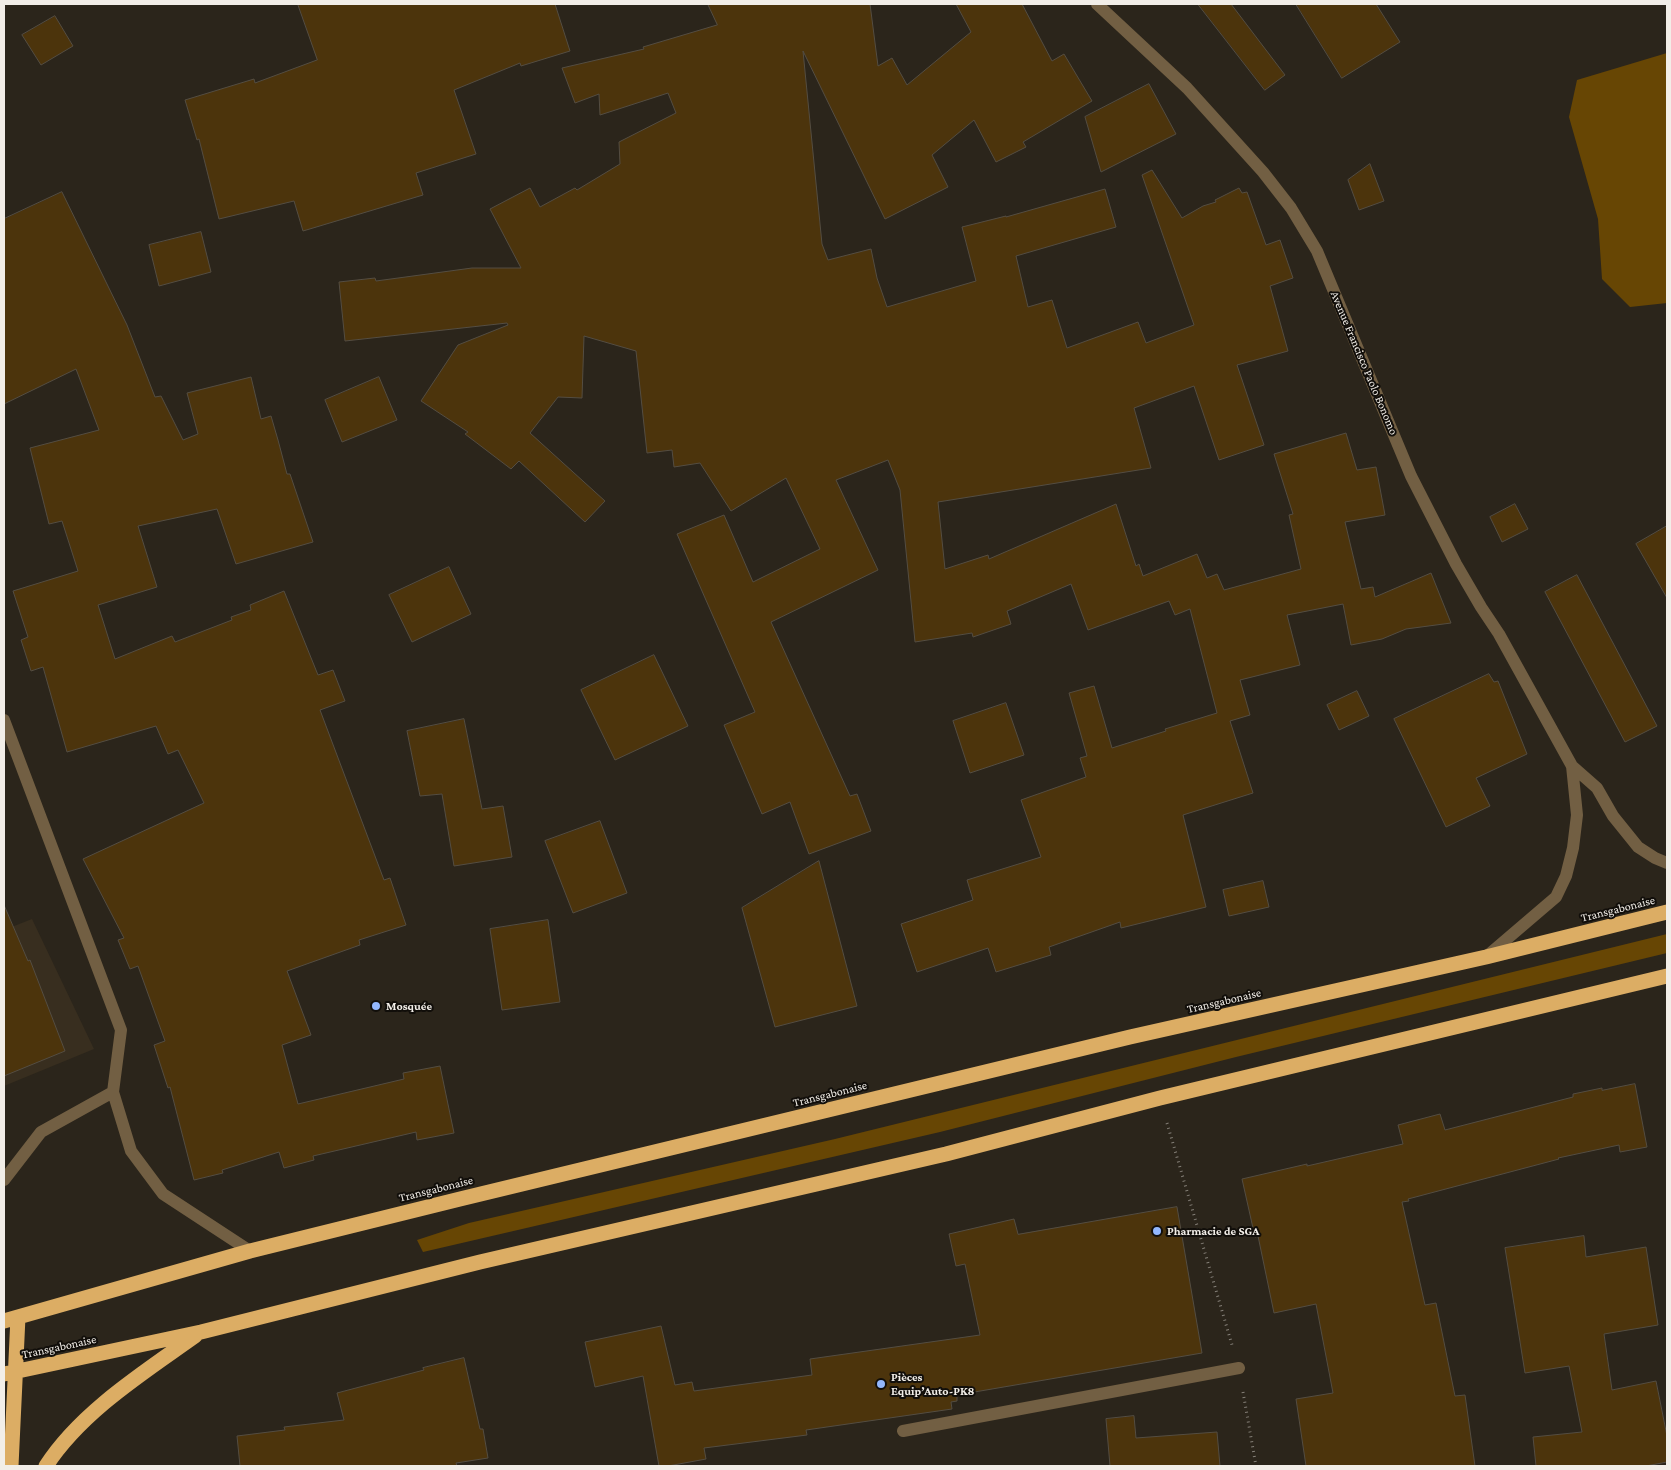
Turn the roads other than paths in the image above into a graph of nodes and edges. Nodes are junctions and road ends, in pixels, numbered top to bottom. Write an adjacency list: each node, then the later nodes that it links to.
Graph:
1 (1097, 4): 3 (street, Avenue Francisco Paolo Bonomo)
2 (4, 720): 8 (street)
3 (1572, 766): 4 (street); 6 (street)
4 (1667, 863)
5 (1667, 912): 6 (highway, Transgabonaise)
6 (1486, 958): 10 (highway, Transgabonaise)
7 (1667, 976): 12 (highway, Transgabonaise)
8 (113, 1092): 9 (street); 10 (street)
9 (4, 1180)
10 (250, 1251): 11 (highway, Transgabonaise)
11 (11, 1319): 14 (highway)
12 (201, 1332): 14 (highway, Transgabonaise); 17 (highway)
13 (1239, 1368): 15 (street)
14 (10, 1373): 16 (highway)
15 (903, 1431)
16 (11, 1466)
17 (46, 1466)

